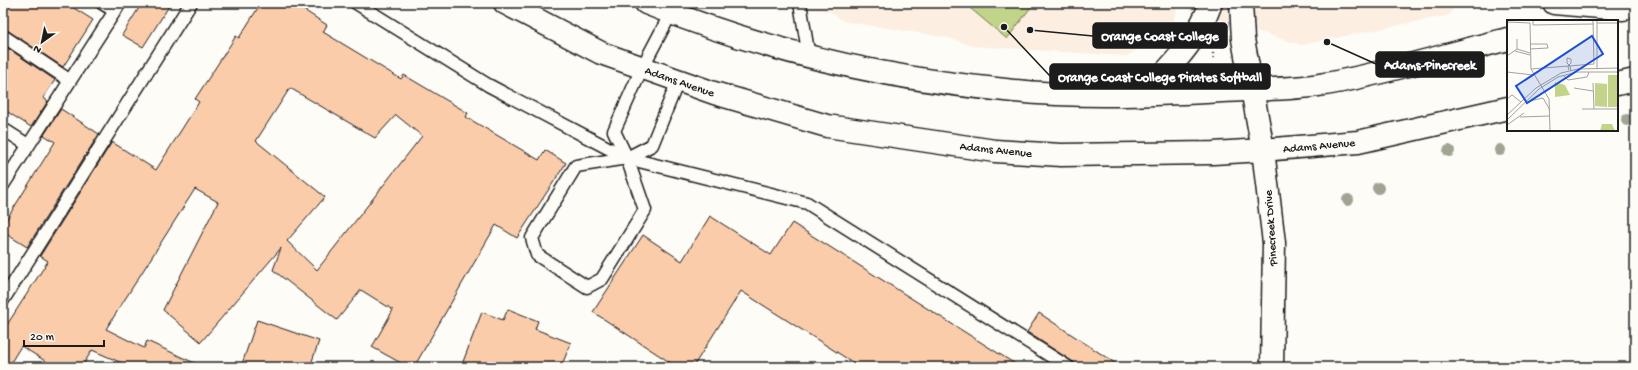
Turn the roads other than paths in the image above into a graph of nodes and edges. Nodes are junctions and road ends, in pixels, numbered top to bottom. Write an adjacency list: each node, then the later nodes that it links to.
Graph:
1 (102, 3): 10 (lane)
2 (191, 3): 30 (lane)
3 (356, 3): 28 (lane)
4 (505, 3): 17 (main road, Adams Avenue)
5 (646, 3): 12 (main road)
6 (800, 3): 16 (lane)
7 (1211, 3): 23 (main road)
8 (1241, 3): 22 (main road, Pinecreek Drive)
9 (1554, 3): 11 (main road)
10 (117, 7): 18 (lane)
11 (1629, 7): 13 (main road)
12 (670, 13): 16 (main road); 17 (lane)
13 (1580, 20)
14 (3, 36): 18 (lane)
15 (1507, 39): 22 (main road)
16 (809, 57): 23 (main road)
17 (642, 68): 20 (main road, Adams Avenue); 28 (lane)
18 (69, 80): 26 (lane)
19 (1635, 80): 21 (main road)
20 (678, 81): 27 (main road, Adams Avenue); 28 (lane)
21 (1618, 84)
22 (1252, 89): 23 (main road); 27 (main road, Pinecreek Drive)
23 (1145, 94)
24 (1507, 108): 27 (main road, Adams Avenue)
25 (3, 129): 26 (lane)
26 (28, 145): 29 (lane)
27 (1263, 150): 31 (main road, Pinecreek Drive)
28 (627, 158): 28 (lane); 32 (lane)
29 (3, 185)
30 (3, 300)
31 (1275, 366)
32 (1068, 367)

